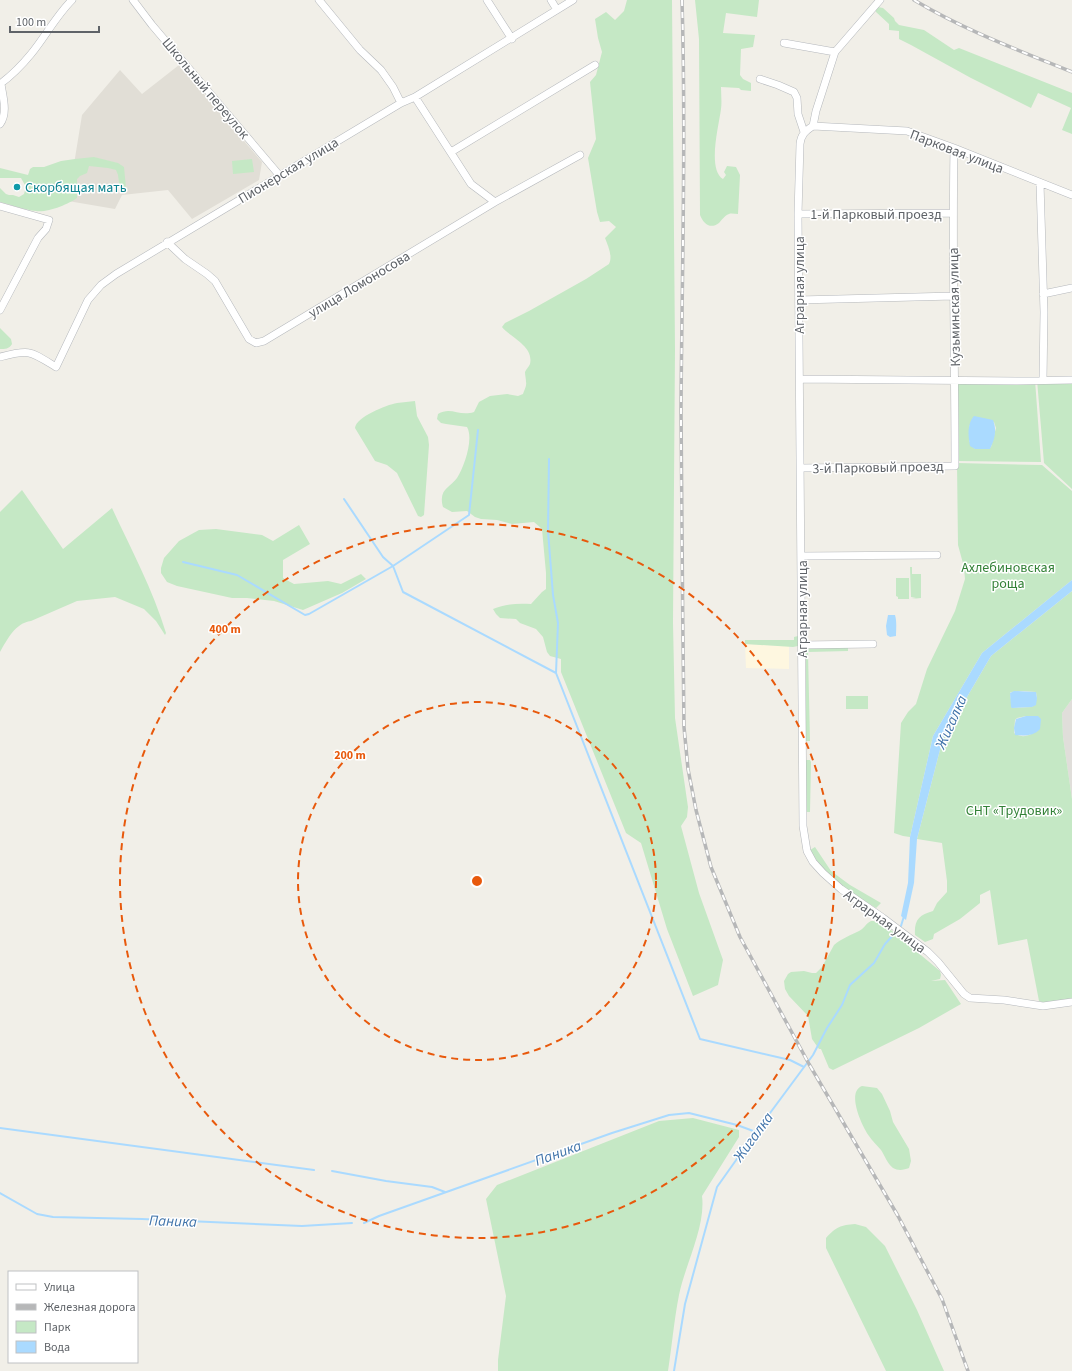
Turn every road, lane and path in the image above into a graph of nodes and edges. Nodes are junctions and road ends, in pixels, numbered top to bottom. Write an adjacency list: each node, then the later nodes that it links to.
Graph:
1 (72, 0): 14 (street)
2 (133, 0): 23 (street, Школьный переулок)
3 (319, 0): 16 (street)
4 (487, 0): 9 (street)
5 (550, 0): 8 (street)
6 (573, 0): 8 (street, Пионерская улица)
7 (880, 0): 11 (street)
8 (557, 10): 9 (street, Пионерская улица)
9 (512, 39): 15 (street, Пионерская улица)
10 (784, 43): 11 (street)
11 (835, 52): 18 (street)
12 (595, 65): 21 (street)
13 (760, 79): 19 (street)
14 (0, 84): 17 (street)
15 (415, 97): 16 (street, Пионерская улица); 21 (street)
16 (401, 103): 23 (street, Пионерская улица)
17 (0, 124)
18 (813, 126): 19 (street); 20 (street, Парковая улица)
19 (804, 132): 29 (street, Аграрная улица)
20 (954, 148): 24 (street, Парковая улица); 28 (street, Кузьминская улица)
21 (451, 152): 26 (street)
22 (580, 155): 26 (street, улица Ломоносова)
23 (280, 176): 30 (street, Пионерская улица)
24 (1040, 183): 25 (street, Парковая улица); 32 (street)
25 (1072, 195)
26 (495, 202): 30 (street, улица Ломоносова)
27 (0, 206): 35 (street)
28 (953, 213): 29 (street, 1-й Парковый проезд); 33 (street, Кузьминская улица)
29 (798, 214): 34 (street, Аграрная улица)
30 (167, 242): 36 (street, Пионерская улица)
31 (1072, 288): 32 (street)
32 (1043, 294): 39 (street)
33 (954, 296): 34 (street); 38 (street, Кузьминская улица)
34 (799, 300): 37 (street, Аграрная улица)
35 (0, 310)
36 (0, 356)
37 (800, 379): 38 (street); 42 (street, Аграрная улица)
38 (955, 380): 39 (street); 41 (street, Кузьминская улица)
39 (1043, 380): 40 (street)
40 (1072, 380)
41 (954, 466): 42 (street, 3-й Парковый проезд)
42 (801, 468): 44 (street, Аграрная улица)
43 (937, 555): 44 (street)
44 (801, 556): 46 (street, Аграрная улица)
45 (873, 644): 46 (street)
46 (802, 645): 47 (street, Аграрная улица)
47 (1072, 1002)

